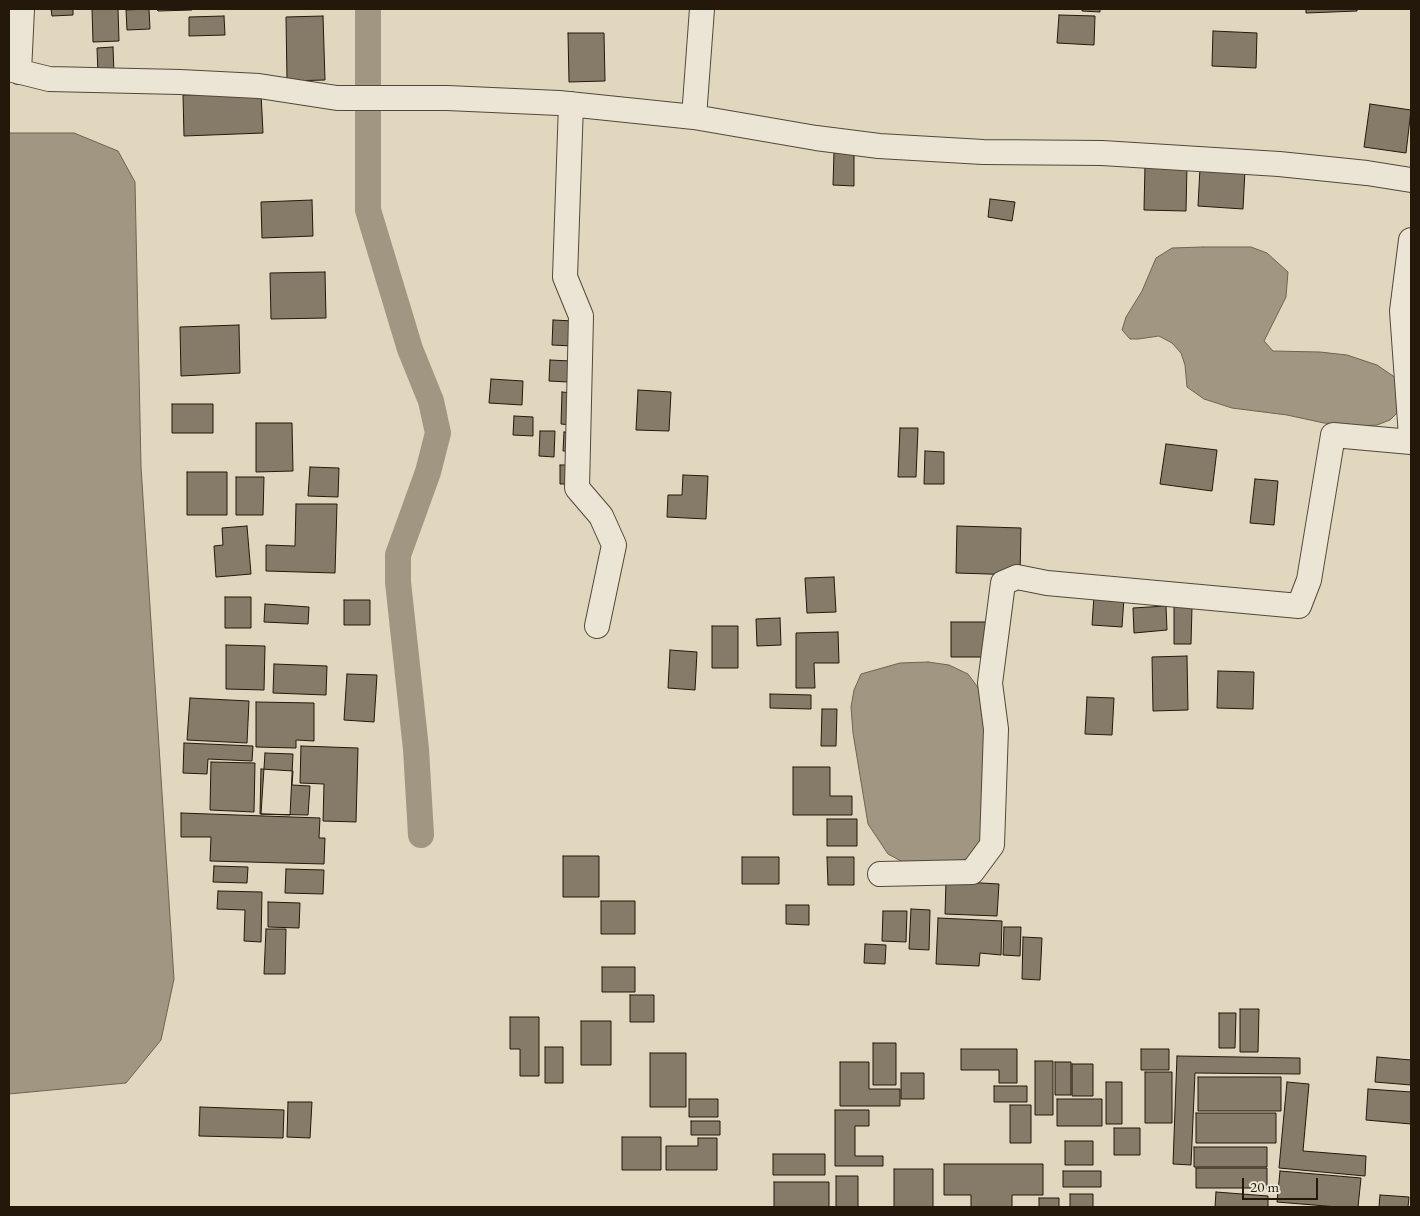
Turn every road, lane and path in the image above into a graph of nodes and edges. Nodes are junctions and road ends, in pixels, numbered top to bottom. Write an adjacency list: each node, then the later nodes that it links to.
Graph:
1 (22, 9): 3 (street)
2 (702, 9): 5 (street)
3 (14, 70): 4 (street)
4 (571, 104): 5 (street); 10 (street)
5 (694, 117): 6 (street)
6 (1411, 180)
7 (1411, 240): 8 (street)
8 (1411, 436)
9 (1411, 442): 11 (street)
10 (597, 626)
11 (880, 874)

